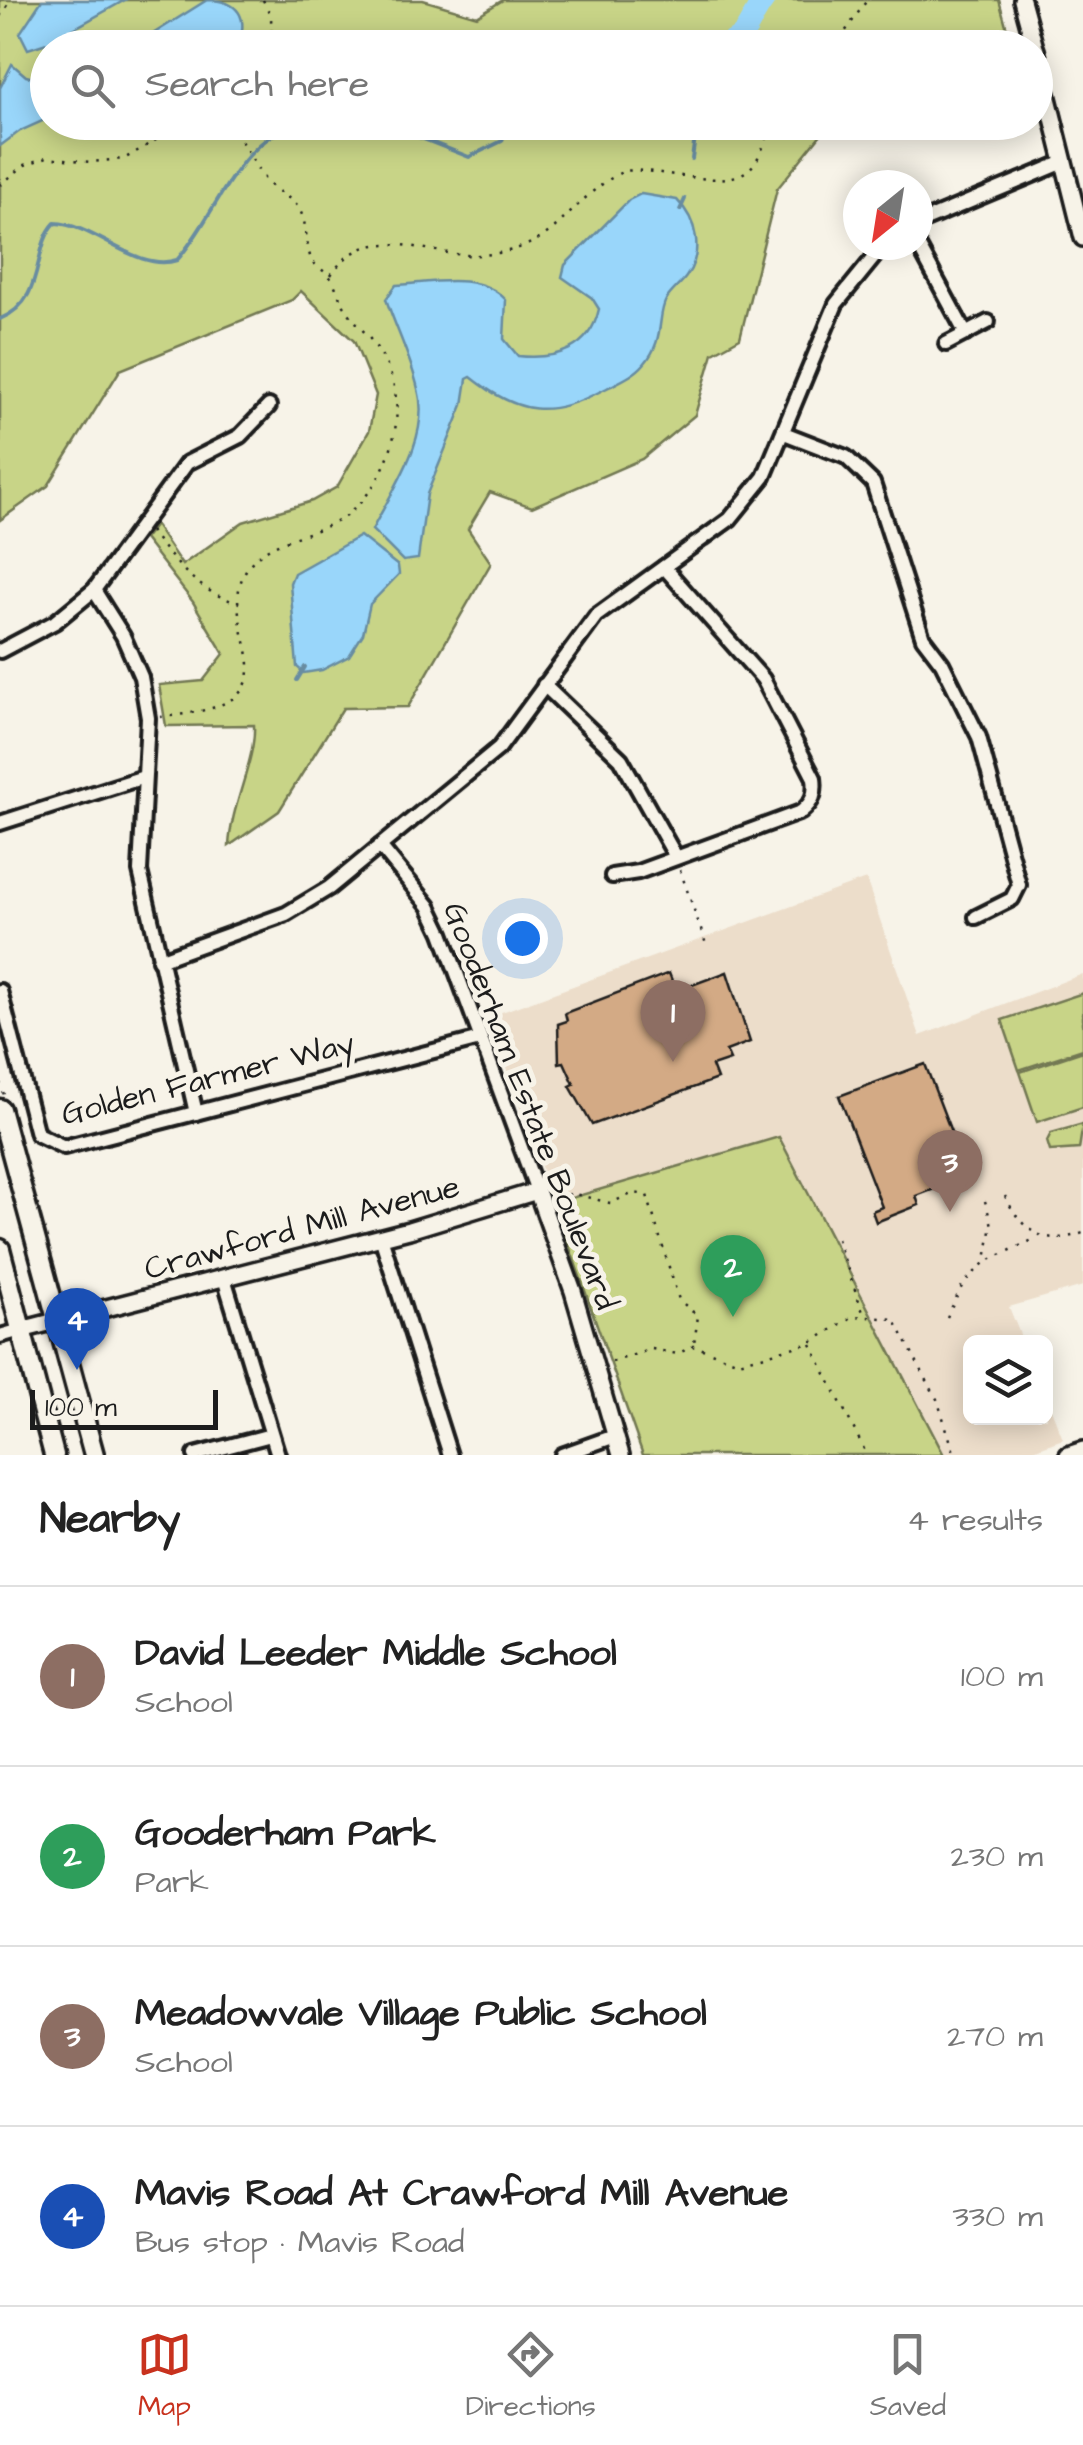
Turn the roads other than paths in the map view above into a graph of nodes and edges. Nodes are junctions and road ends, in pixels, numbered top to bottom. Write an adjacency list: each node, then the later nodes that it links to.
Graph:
1 (1022, 0): 2 (street)
2 (1030, 30)
3 (1053, 119): 4 (street)
4 (1064, 162): 5 (street); 6 (street)
5 (933, 217)
6 (1083, 238)
7 (872, 260): 13 (street)
8 (926, 260): 10 (street)
9 (988, 322): 10 (street)
10 (966, 334): 11 (street)
11 (946, 344)
12 (269, 406): 15 (street)
13 (784, 433): 14 (street); 23 (street)
14 (664, 567): 17 (street); 21 (street)
15 (94, 590): 16 (street); 18 (street)
16 (0, 650)
17 (544, 685): 20 (street); 21 (street)
18 (144, 777): 19 (street); 24 (street)
19 (0, 823)
20 (380, 846): 24 (street); 26 (street, Gooderham Estate Boulevard)
21 (676, 858): 22 (street)
22 (612, 876)
23 (976, 917)
24 (159, 960): 28 (street)
25 (0, 992): 28 (street, Golden Farmer Way)
26 (480, 1039): 28 (street, Golden Farmer Way); 29 (street, Gooderham Estate Boulevard)
27 (0, 1109): 33 (main road)
28 (196, 1113)
29 (537, 1191): 30 (street, Crawford Mill Avenue); 37 (street, Gooderham Estate Boulevard)
30 (381, 1237): 32 (street, Crawford Mill Avenue); 43 (street)
31 (0, 1249): 34 (main road)
32 (224, 1278): 33 (street, Crawford Mill Avenue); 36 (street)
33 (58, 1323): 34 (street, Crawford Mill Avenue); 40 (main road)
34 (21, 1330): 35 (street); 39 (main road)
35 (0, 1336)
36 (271, 1435): 41 (street); 42 (street)
37 (615, 1436): 44 (street); 45 (street, Gooderham Estate Boulevard)
38 (1083, 1450): 46 (street)
39 (54, 1455)
40 (94, 1455)
41 (195, 1455)
42 (278, 1455)
43 (450, 1455)
44 (562, 1455)
45 (621, 1455)
46 (1068, 1455)

